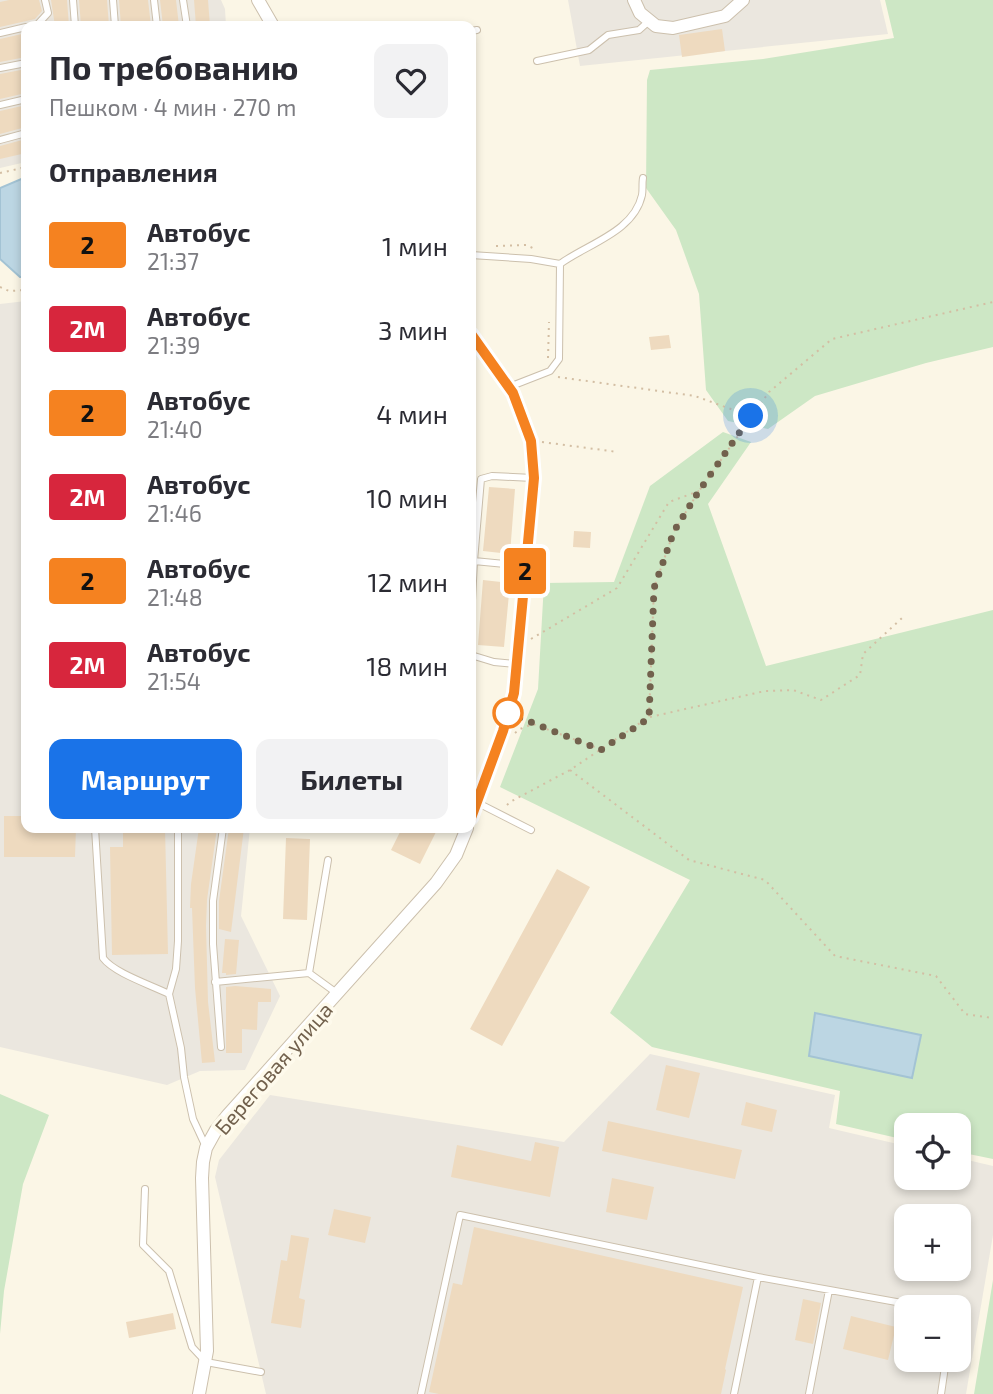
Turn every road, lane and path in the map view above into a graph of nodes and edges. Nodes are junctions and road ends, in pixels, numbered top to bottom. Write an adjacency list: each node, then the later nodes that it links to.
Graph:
1 (45, 0): 9 (lane)
2 (73, 0): 10 (lane)
3 (113, 0): 11 (lane)
4 (153, 0): 12 (lane)
5 (183, 0): 13 (lane)
6 (258, 0): 14 (street)
7 (634, 0): 15 (street)
8 (743, 0): 15 (street)
9 (41, 21)
10 (75, 21)
11 (115, 21)
12 (156, 21)
13 (186, 21)
14 (270, 21)
15 (649, 21): 18 (lane)
16 (21, 28): 17 (lane)
17 (0, 33)
18 (537, 61)
19 (21, 64): 20 (lane)
20 (0, 68)
21 (21, 100): 22 (lane)
22 (0, 105)
23 (21, 134): 24 (lane)
24 (0, 140)
25 (21, 168): 26 (path)
26 (0, 173)
27 (643, 178): 31 (lane)
28 (494, 247): 30 (path)
29 (476, 256): 30 (lane)
30 (548, 261): 31 (lane)
31 (560, 264): 37 (lane)
32 (0, 287): 33 (path)
33 (21, 290)
34 (993, 302): 39 (path)
35 (550, 315): 37 (path)
36 (476, 341): 38 (street)
37 (550, 372): 38 (lane); 39 (path)
38 (509, 387): 40 (street)
39 (751, 416): 43 (path)
40 (531, 441): 41 (path); 42 (street)
41 (618, 452)
42 (534, 478): 44 (lane); 46 (street)
43 (699, 491): 48 (path); 51 (path)
44 (476, 525)
45 (476, 561): 46 (lane)
46 (526, 566): 48 (street)
47 (902, 618): 51 (path)
48 (518, 646): 50 (street)
49 (476, 657): 50 (lane)
50 (517, 664): 55 (street)
51 (649, 718): 53 (path)
52 (514, 735): 53 (path)
53 (601, 750): 54 (path)
54 (570, 770): 56 (path); 67 (path)
55 (476, 802): 56 (lane)
56 (500, 815): 57 (lane)
57 (531, 830)
58 (95, 833): 65 (lane)
59 (178, 833): 65 (lane)
60 (222, 833): 64 (lane)
61 (465, 833): 66 (street, Береговая улица)
62 (328, 860): 63 (lane)
63 (309, 973): 64 (lane); 66 (lane)
64 (215, 982): 68 (lane)
65 (169, 994): 69 (lane)
66 (338, 994): 69 (street, Береговая улица)
67 (993, 1018)
68 (220, 1046)
69 (206, 1149): 74 (street, Береговая улица)
70 (145, 1189): 74 (lane)
71 (758, 1277): 72 (lane); 78 (lane); 79 (lane)
72 (829, 1290): 73 (lane); 80 (lane)
73 (894, 1302)
74 (206, 1362): 75 (lane); 77 (street, Береговая улица)
75 (261, 1372)
76 (944, 1372): 81 (lane)
77 (199, 1394)
78 (421, 1394)
79 (734, 1394)
80 (809, 1394)
81 (941, 1394)

